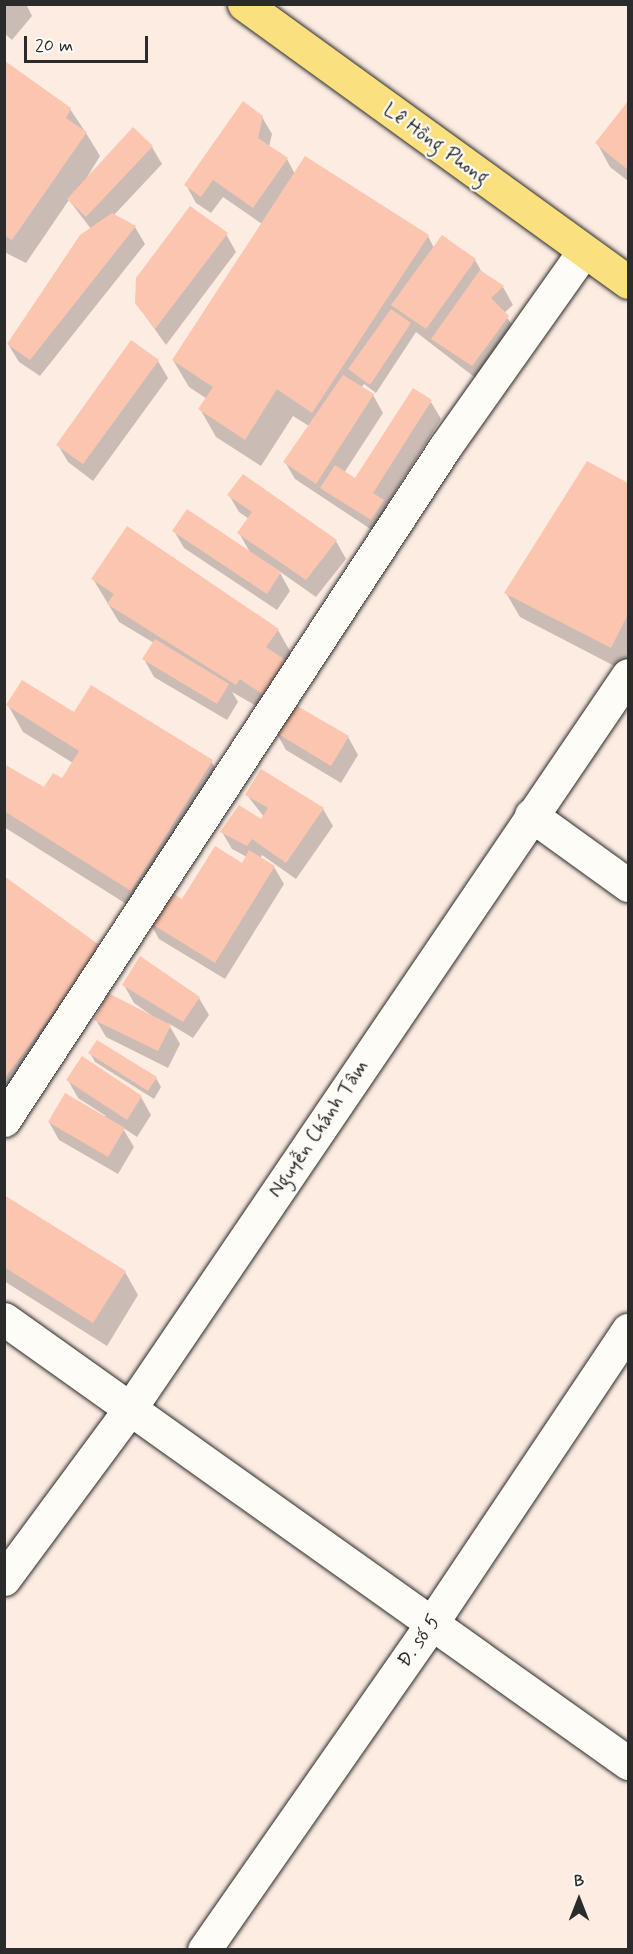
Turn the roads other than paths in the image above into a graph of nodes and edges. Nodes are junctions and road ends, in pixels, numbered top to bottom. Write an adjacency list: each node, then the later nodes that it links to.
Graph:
1 (244, 4): 2 (highway, Lê Hồng Phong)
2 (584, 251): 3 (highway, Lê Hồng Phong); 7 (street)
3 (628, 282)
4 (628, 675): 5 (street, Nguyễn Chánh Tâm)
5 (531, 815): 6 (street); 10 (street, Nguyễn Chánh Tâm)
6 (628, 885)
7 (4, 1120)
8 (4, 1318): 10 (street)
9 (628, 1330): 12 (street, Đ. số 5)
10 (129, 1410): 11 (street, Nguyễn Chánh Tâm); 12 (street)
11 (4, 1579)
12 (431, 1624): 13 (street); 14 (street, Đ. số 5)
13 (628, 1763)
14 (204, 1950)

